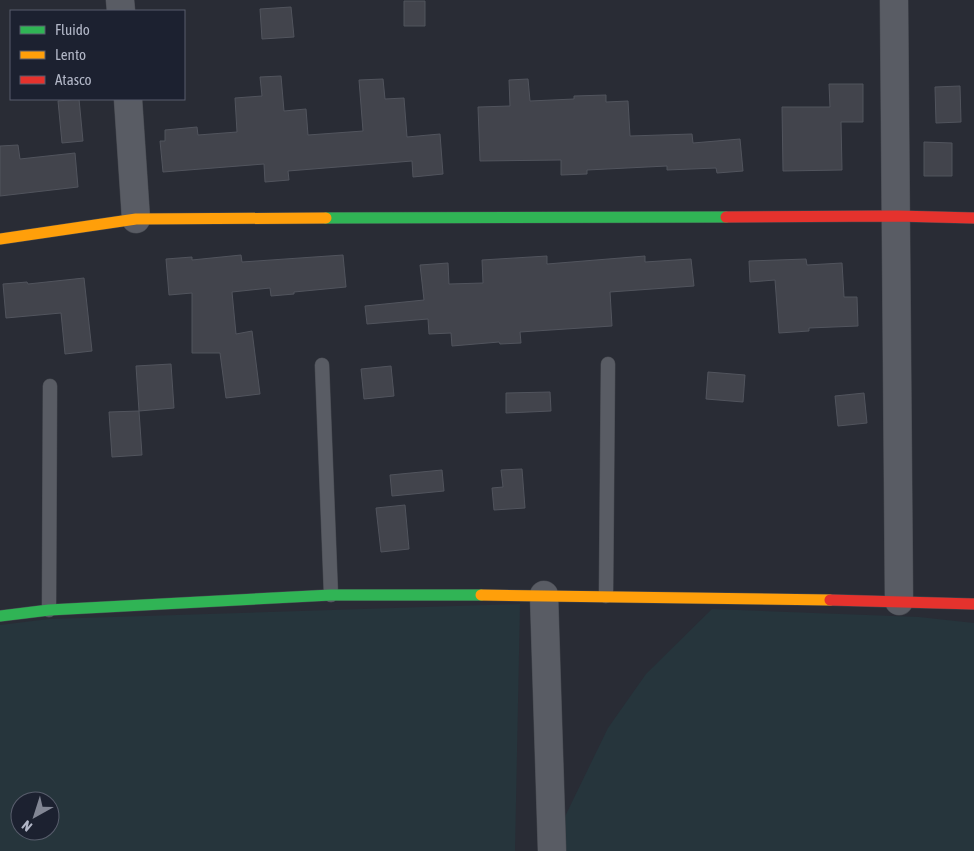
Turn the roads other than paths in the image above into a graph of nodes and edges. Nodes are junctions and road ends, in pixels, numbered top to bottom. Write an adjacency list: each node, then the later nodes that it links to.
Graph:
1 (894, 0): 3 (street)
2 (128, 100): 5 (street)
3 (897, 216): 4 (street); 5 (street); 13 (street)
4 (974, 218)
5 (136, 219): 6 (street)
6 (0, 239)
7 (608, 364): 12 (lane)
8 (322, 365): 10 (lane)
9 (50, 386): 15 (lane)
10 (331, 595): 11 (street); 15 (street)
11 (544, 595): 12 (street); 17 (street)
12 (606, 596): 13 (street)
13 (899, 601): 14 (street)
14 (974, 604)
15 (49, 610): 16 (street)
16 (0, 616)
17 (552, 851)

